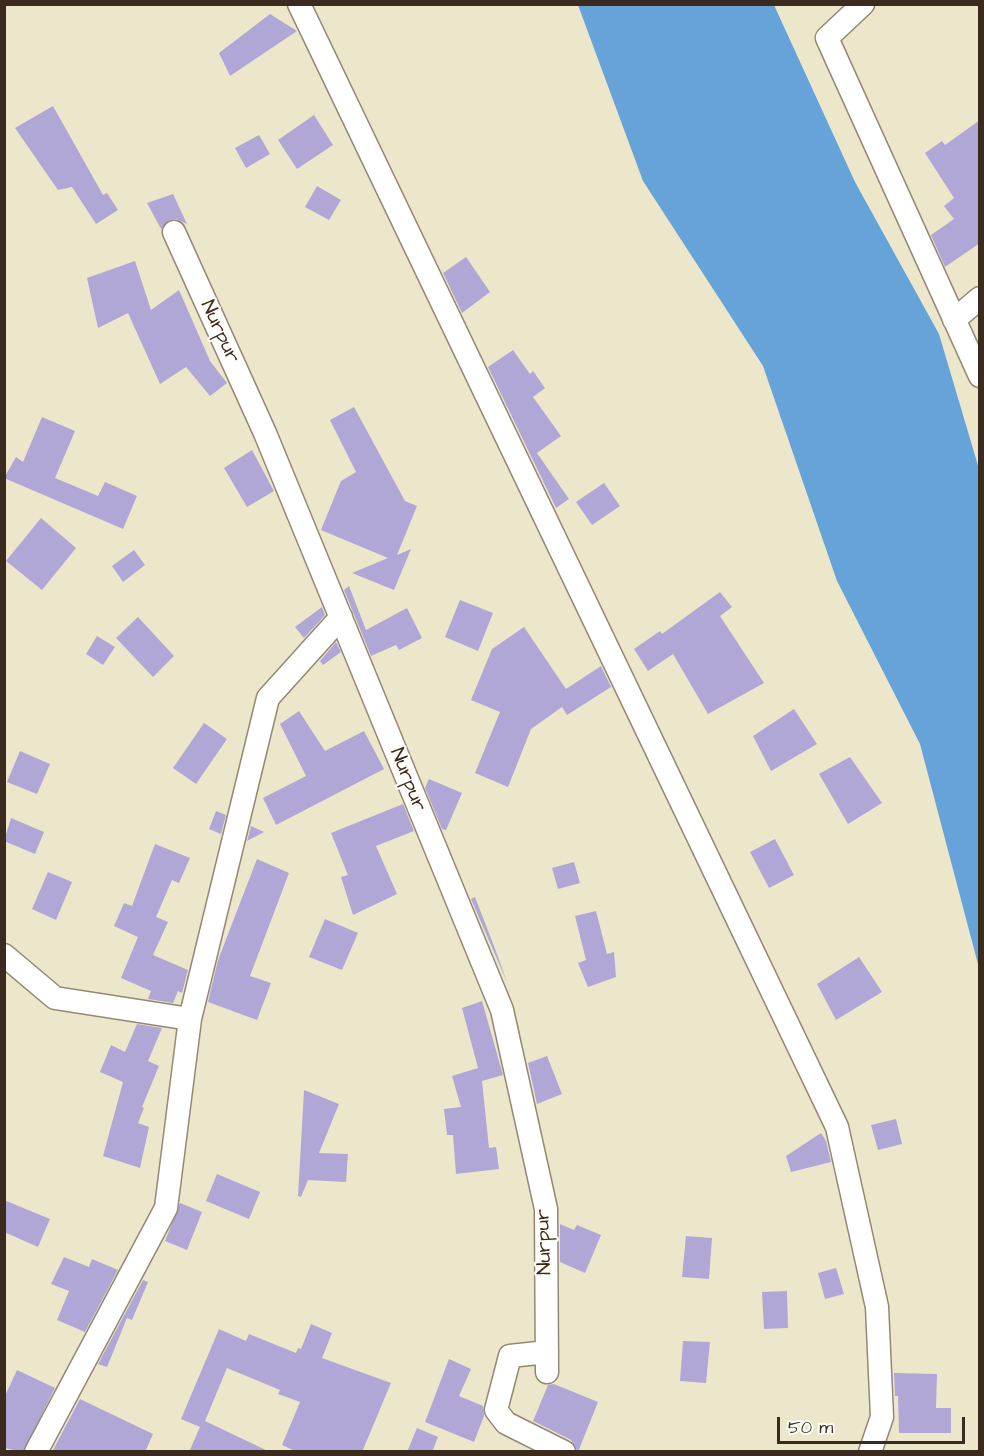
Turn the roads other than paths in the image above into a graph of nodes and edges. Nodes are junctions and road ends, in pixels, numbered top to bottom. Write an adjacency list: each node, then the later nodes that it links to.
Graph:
1 (299, 4): 12 (street)
2 (863, 4): 5 (street)
3 (174, 232): 7 (street, Nurpur)
4 (980, 298): 5 (street)
5 (954, 320): 6 (street)
6 (980, 376)
7 (341, 617): 9 (street); 11 (street, Nurpur)
8 (4, 955): 9 (street)
9 (190, 1019): 10 (street)
10 (36, 1452)
11 (564, 1452)
12 (870, 1452)

